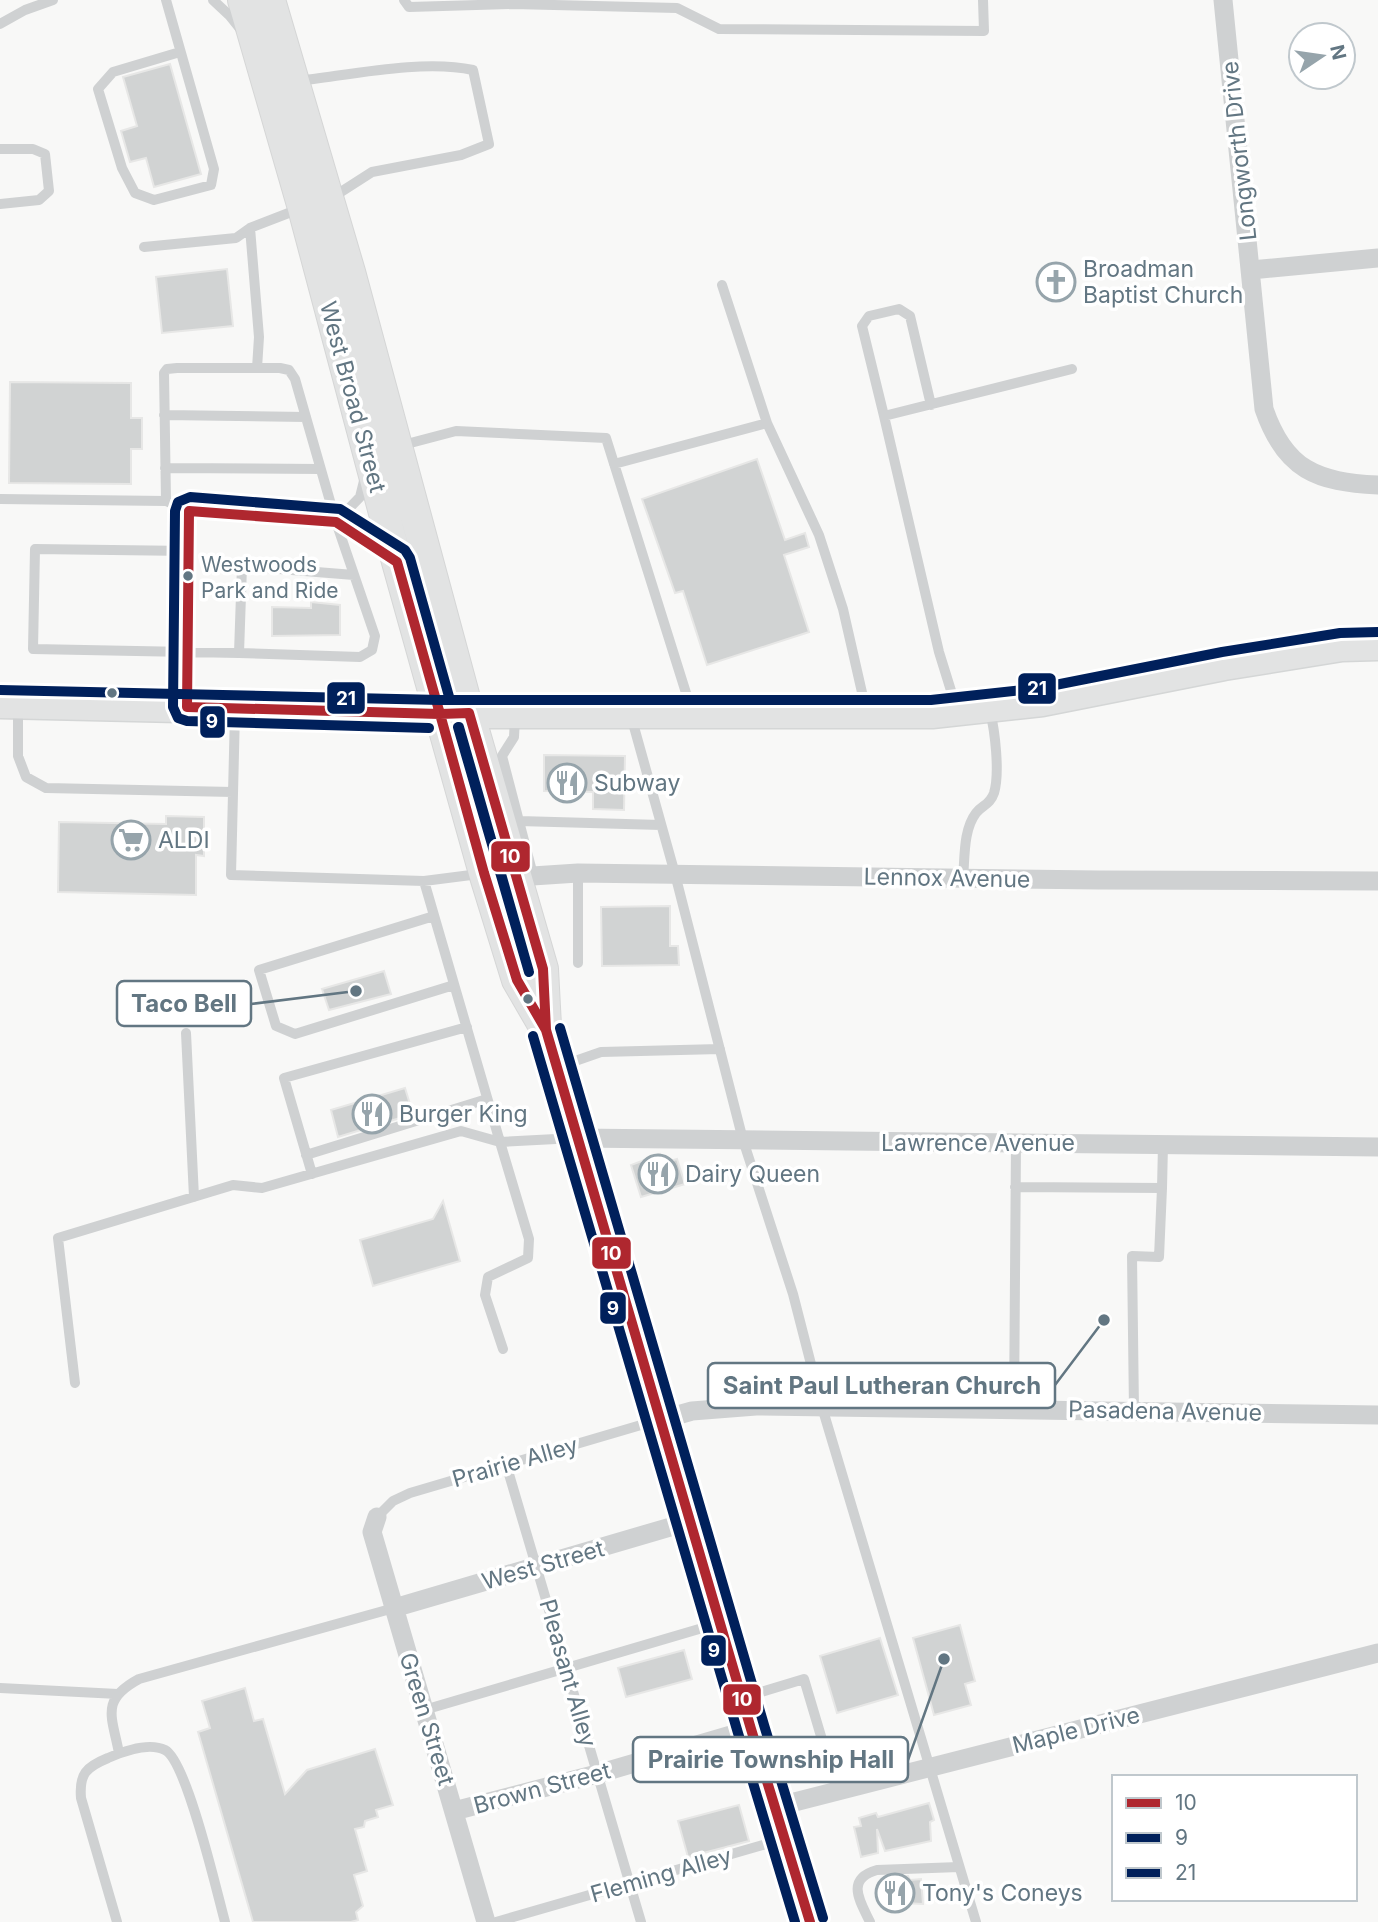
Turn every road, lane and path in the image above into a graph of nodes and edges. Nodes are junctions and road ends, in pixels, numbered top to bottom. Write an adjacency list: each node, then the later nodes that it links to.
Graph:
1 (53, 0): 13 (lane)
2 (166, 0): 16 (lane)
3 (213, 0): 15 (lane)
4 (243, 0): 15 (main road, West Broad Street)
5 (270, 0): 17 (main road, West Broad Street)
6 (404, 0): 10 (lane)
7 (983, 0): 12 (lane)
8 (1223, 0): 24 (street, Longworth Drive)
9 (534, 2): 10 (lane); 11 (lane)
10 (480, 3)
11 (655, 4): 12 (lane)
12 (680, 4)
13 (24, 5): 14 (lane)
14 (0, 24)
15 (257, 49): 20 (main road, West Broad Street)
16 (180, 52): 16 (lane)
17 (294, 82): 20 (main road, West Broad Street); 20 (lane)
18 (0, 149): 19 (lane)
19 (0, 204)
20 (316, 204): 21 (lane); 33 (main road, West Broad Street); 34 (main road, West Broad Street)
21 (250, 228): 22 (lane); 26 (lane)
22 (144, 247)
23 (1378, 258): 24 (street)
24 (1251, 271): 38 (street, Longworth Drive)
25 (722, 285): 32 (lane)
26 (257, 368): 29 (lane); 31 (lane)
27 (1072, 369): 28 (lane)
28 (931, 405): 30 (lane); 30 (lane)
29 (164, 415): 31 (lane); 36 (lane)
30 (884, 416): 53 (lane)
31 (306, 417): 37 (lane)
32 (767, 423): 35 (lane); 56 (lane)
33 (398, 446): 35 (lane); 54 (main road, West Broad Street)
34 (370, 460): 42 (lane); 44 (main road, West Broad Street)
35 (614, 464): 58 (lane)
36 (165, 468): 37 (lane); 40 (lane)
37 (320, 469): 42 (lane)
38 (1378, 485)
39 (0, 499): 40 (lane)
40 (166, 501): 41 (lane)
41 (189, 511): 42 (lane); 43 (lane)
42 (336, 522): 44 (lane); 45 (lane)
43 (189, 551): 47 (lane); 47 (lane)
44 (397, 562): 54 (main road, West Broad Street)
45 (355, 575): 48 (lane); 48 (lane)
46 (1378, 646): 51 (main road)
47 (188, 652): 48 (lane); 50 (lane)
48 (239, 653)
49 (9, 704): 50 (main road); 59 (lane)
50 (187, 707): 52 (main road)
51 (989, 707): 53 (main road); 66 (lane)
52 (235, 708): 54 (main road); 59 (lane)
53 (957, 711): 56 (main road)
54 (454, 713): 55 (main road); 62 (main road, West Broad Street); 65 (main road, West Broad Street)
55 (515, 714): 57 (main road); 60 (lane)
56 (867, 714): 58 (main road)
57 (631, 715): 58 (main road); 61 (lane)
58 (693, 715)
59 (233, 792): 67 (lane)
60 (519, 821): 61 (lane); 65 (lane)
61 (662, 825): 64 (lane)
62 (484, 873): 67 (lane); 73 (main road, West Broad Street)
63 (578, 873): 64 (street, Lennox Avenue); 65 (street, Lennox Avenue); 70 (lane)
64 (675, 874): 66 (street, Lennox Avenue); 75 (lane)
65 (525, 876): 73 (main road, West Broad Street)
66 (963, 878): 68 (street, Lennox Avenue)
67 (424, 881): 69 (lane)
68 (1378, 881)
69 (434, 916): 71 (lane); 71 (lane)
70 (578, 963)
71 (454, 985): 72 (lane)
72 (467, 1027): 77 (lane); 84 (lane)
73 (546, 1030): 76 (main road, West Broad Street)
74 (186, 1033): 88 (lane)
75 (720, 1049): 76 (lane); 79 (lane)
76 (557, 1067): 78 (main road, West Broad Street)
77 (487, 1099): 80 (lane); 84 (lane)
78 (577, 1138): 79 (street, Lawrence Avenue); 80 (lane); 95 (main road, West Broad Street)
79 (743, 1140): 81 (street, Lawrence Avenue); 91 (lane)
80 (500, 1142): 85 (lane); 89 (lane)
81 (1016, 1143): 82 (street, Lawrence Avenue); 86 (lane)
82 (1163, 1145): 83 (street, Lawrence Avenue); 87 (lane)
83 (1378, 1147)
84 (306, 1155): 85 (lane)
85 (312, 1174): 88 (lane)
86 (1015, 1187): 87 (lane); 92 (lane)
87 (1162, 1188): 93 (lane)
88 (194, 1197): 90 (lane)
89 (503, 1349)
90 (75, 1383)
91 (822, 1407): 92 (street, Pasadena Avenue); 95 (street, Pasadena Avenue); 110 (lane)
92 (1014, 1409): 93 (street, Pasadena Avenue)
93 (1134, 1410): 94 (street, Pasadena Avenue)
94 (1378, 1415)
95 (660, 1420): 96 (lane, Prairie Alley); 98 (main road, West Broad Street)
96 (506, 1464): 97 (lane, Prairie Alley); 99 (lane, Pleasant Alley)
97 (377, 1517): 100 (street, Green Street)
98 (691, 1521): 99 (street, West Street); 101 (main road, West Broad Street)
99 (538, 1567): 100 (street, West Street); 103 (lane, Pleasant Alley)
100 (394, 1608): 105 (lane); 107 (street, Green Street)
101 (720, 1623): 103 (lane); 106 (main road, West Broad Street)
102 (1378, 1653): 110 (street, Maple Drive)
103 (566, 1669): 107 (lane); 111 (lane, Pleasant Alley)
104 (0, 1688): 105 (lane)
105 (118, 1694): 109 (lane)
106 (742, 1698): 108 (main road, West Broad Street); 112 (lane)
107 (424, 1710): 114 (street, Green Street)
108 (751, 1730): 111 (street, Brown Street); 113 (main road, West Broad Street)
109 (119, 1753): 118 (lane); 119 (lane)
110 (929, 1766): 112 (street, Maple Drive); 116 (lane)
111 (597, 1774): 114 (street, Brown Street); 117 (lane, Pleasant Alley)
112 (837, 1790): 113 (street, Maple Drive)
113 (775, 1807): 115 (main road, West Broad Street)
114 (454, 1811): 120 (street, Green Street)
115 (784, 1839): 117 (lane, Fleming Alley); 123 (main road, West Broad Street)
116 (959, 1867): 124 (lane); 125 (lane)
117 (630, 1885): 121 (lane, Fleming Alley); 122 (lane, Pleasant Alley)
118 (117, 1922)
119 (225, 1922)
120 (486, 1922)
121 (496, 1922)
122 (641, 1922)
123 (810, 1922)
124 (870, 1922)
125 (976, 1922)

